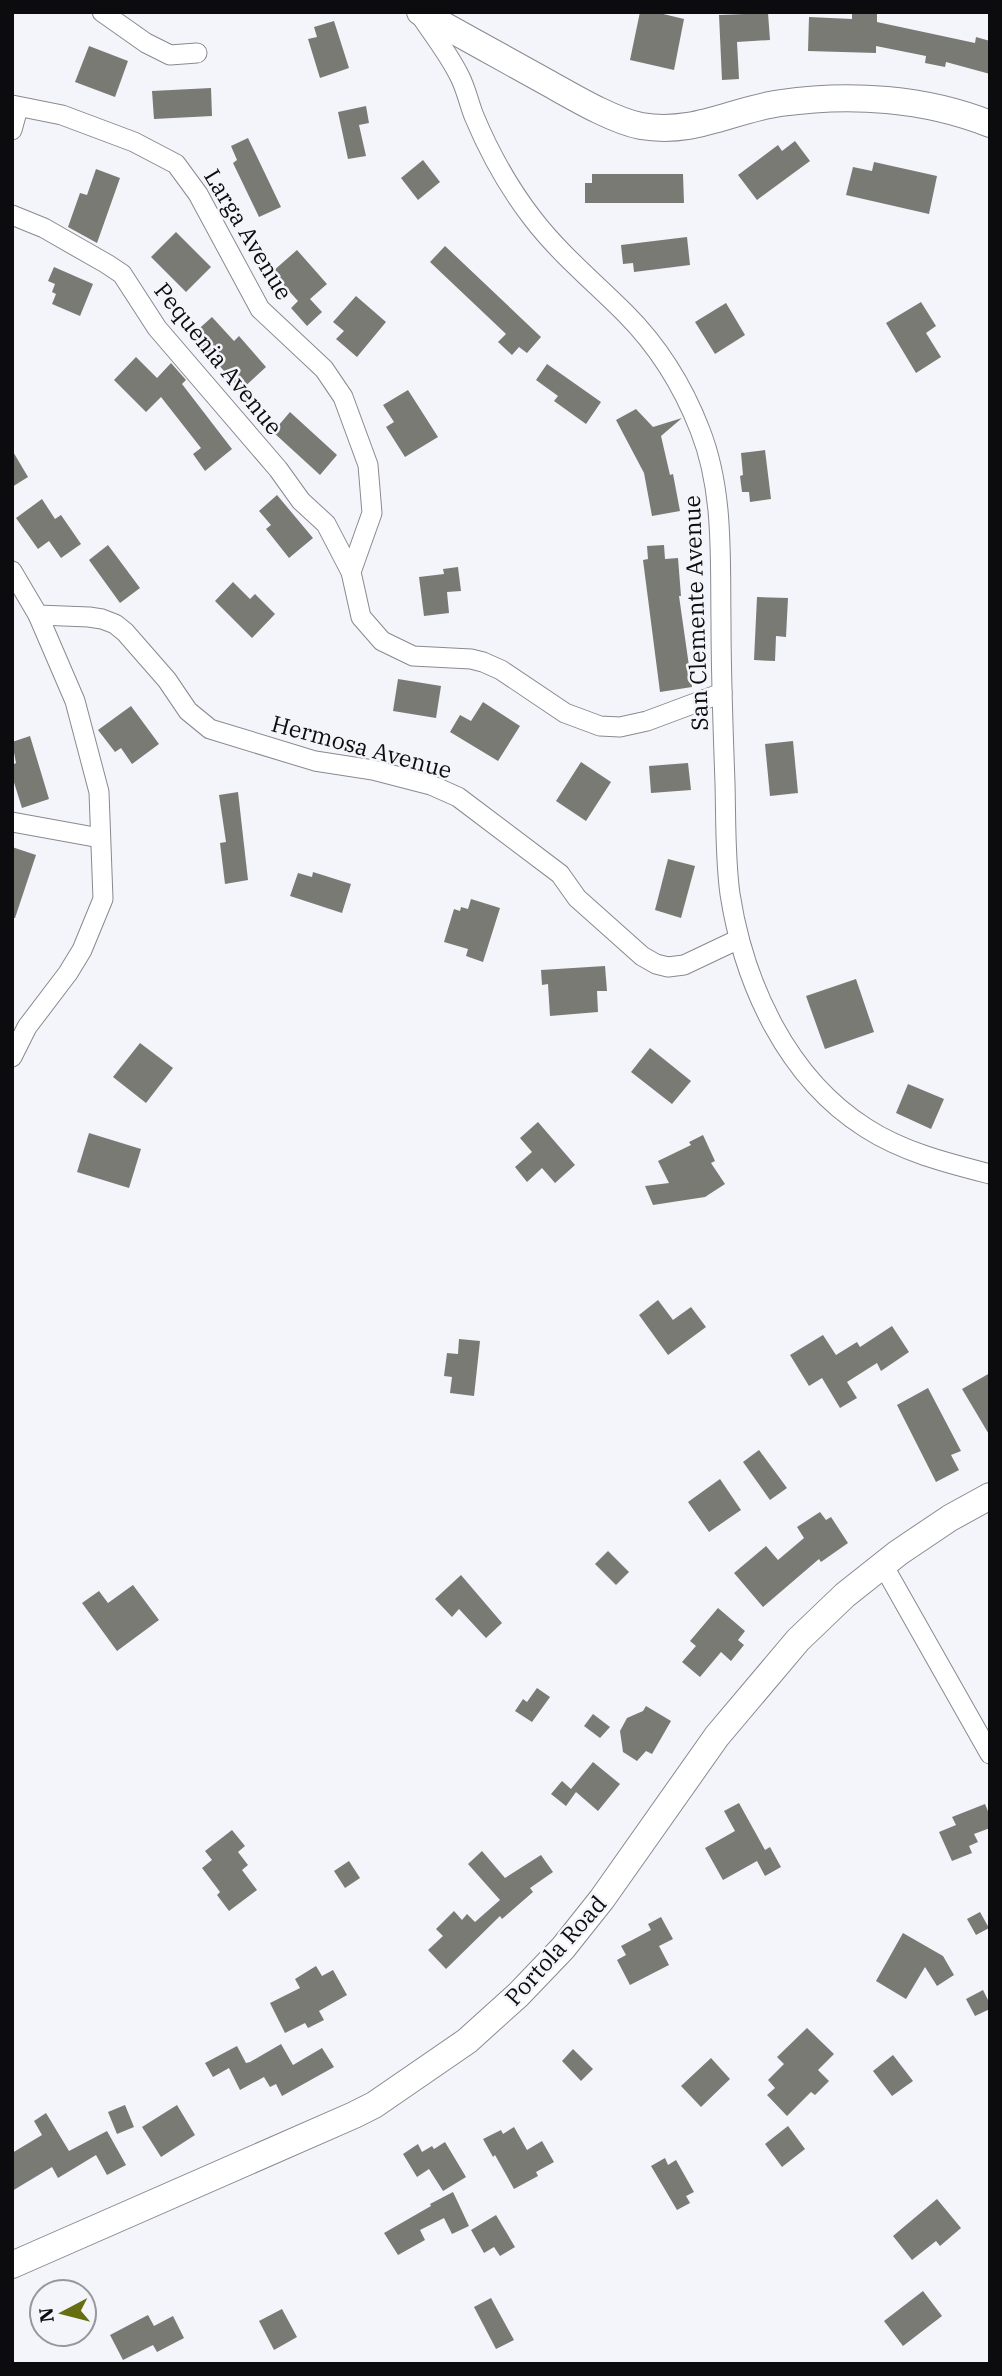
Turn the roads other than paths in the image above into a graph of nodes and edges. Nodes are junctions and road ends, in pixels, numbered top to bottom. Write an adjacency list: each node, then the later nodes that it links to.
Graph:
1 (102, 12): 3 (street)
2 (419, 12): 5 (street); 11 (street, San Clemente Avenue)
3 (197, 53)
4 (15, 106): 6 (street); 9 (street, Larga Avenue)
5 (990, 124)
6 (12, 130)
7 (12, 215): 9 (street, Pequenia Avenue)
8 (12, 571): 10 (street)
9 (351, 572): 11 (street)
10 (38, 615): 13 (street); 14 (street, Hermosa Avenue)
11 (722, 693): 14 (street, San Clemente Avenue)
12 (12, 822): 13 (street)
13 (100, 838): 15 (street)
14 (739, 939): 16 (street, San Clemente Avenue)
15 (12, 1057)
16 (990, 1174)
17 (990, 1496): 18 (street, Portola Road)
18 (883, 1565): 19 (street); 20 (street, Portola Road)
19 (990, 1754)
20 (12, 2265)

